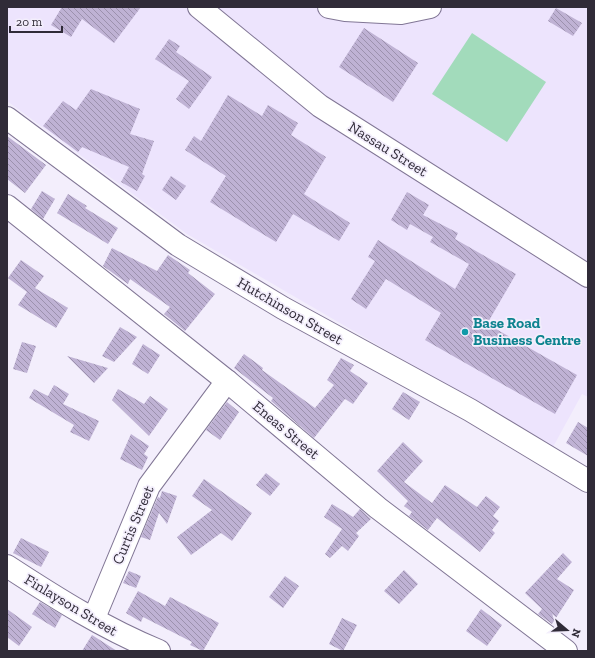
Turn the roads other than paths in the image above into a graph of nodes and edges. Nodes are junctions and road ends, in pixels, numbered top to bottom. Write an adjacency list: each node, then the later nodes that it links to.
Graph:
1 (199, 7): 6 (street, Nassau Street)
2 (329, 7): 3 (street)
3 (430, 7)
4 (7, 118): 8 (street, Hutchinson Street)
5 (7, 206): 7 (street, Eneas Street)
6 (588, 276)
7 (227, 381): 10 (street, Curtis Street); 13 (street, Eneas Street)
8 (588, 481)
9 (7, 566): 10 (street, Finlayson Street)
10 (94, 618): 11 (street, Finlayson Street)
11 (125, 644): 12 (street, Finlayson Street)
12 (159, 651)
13 (566, 651)

